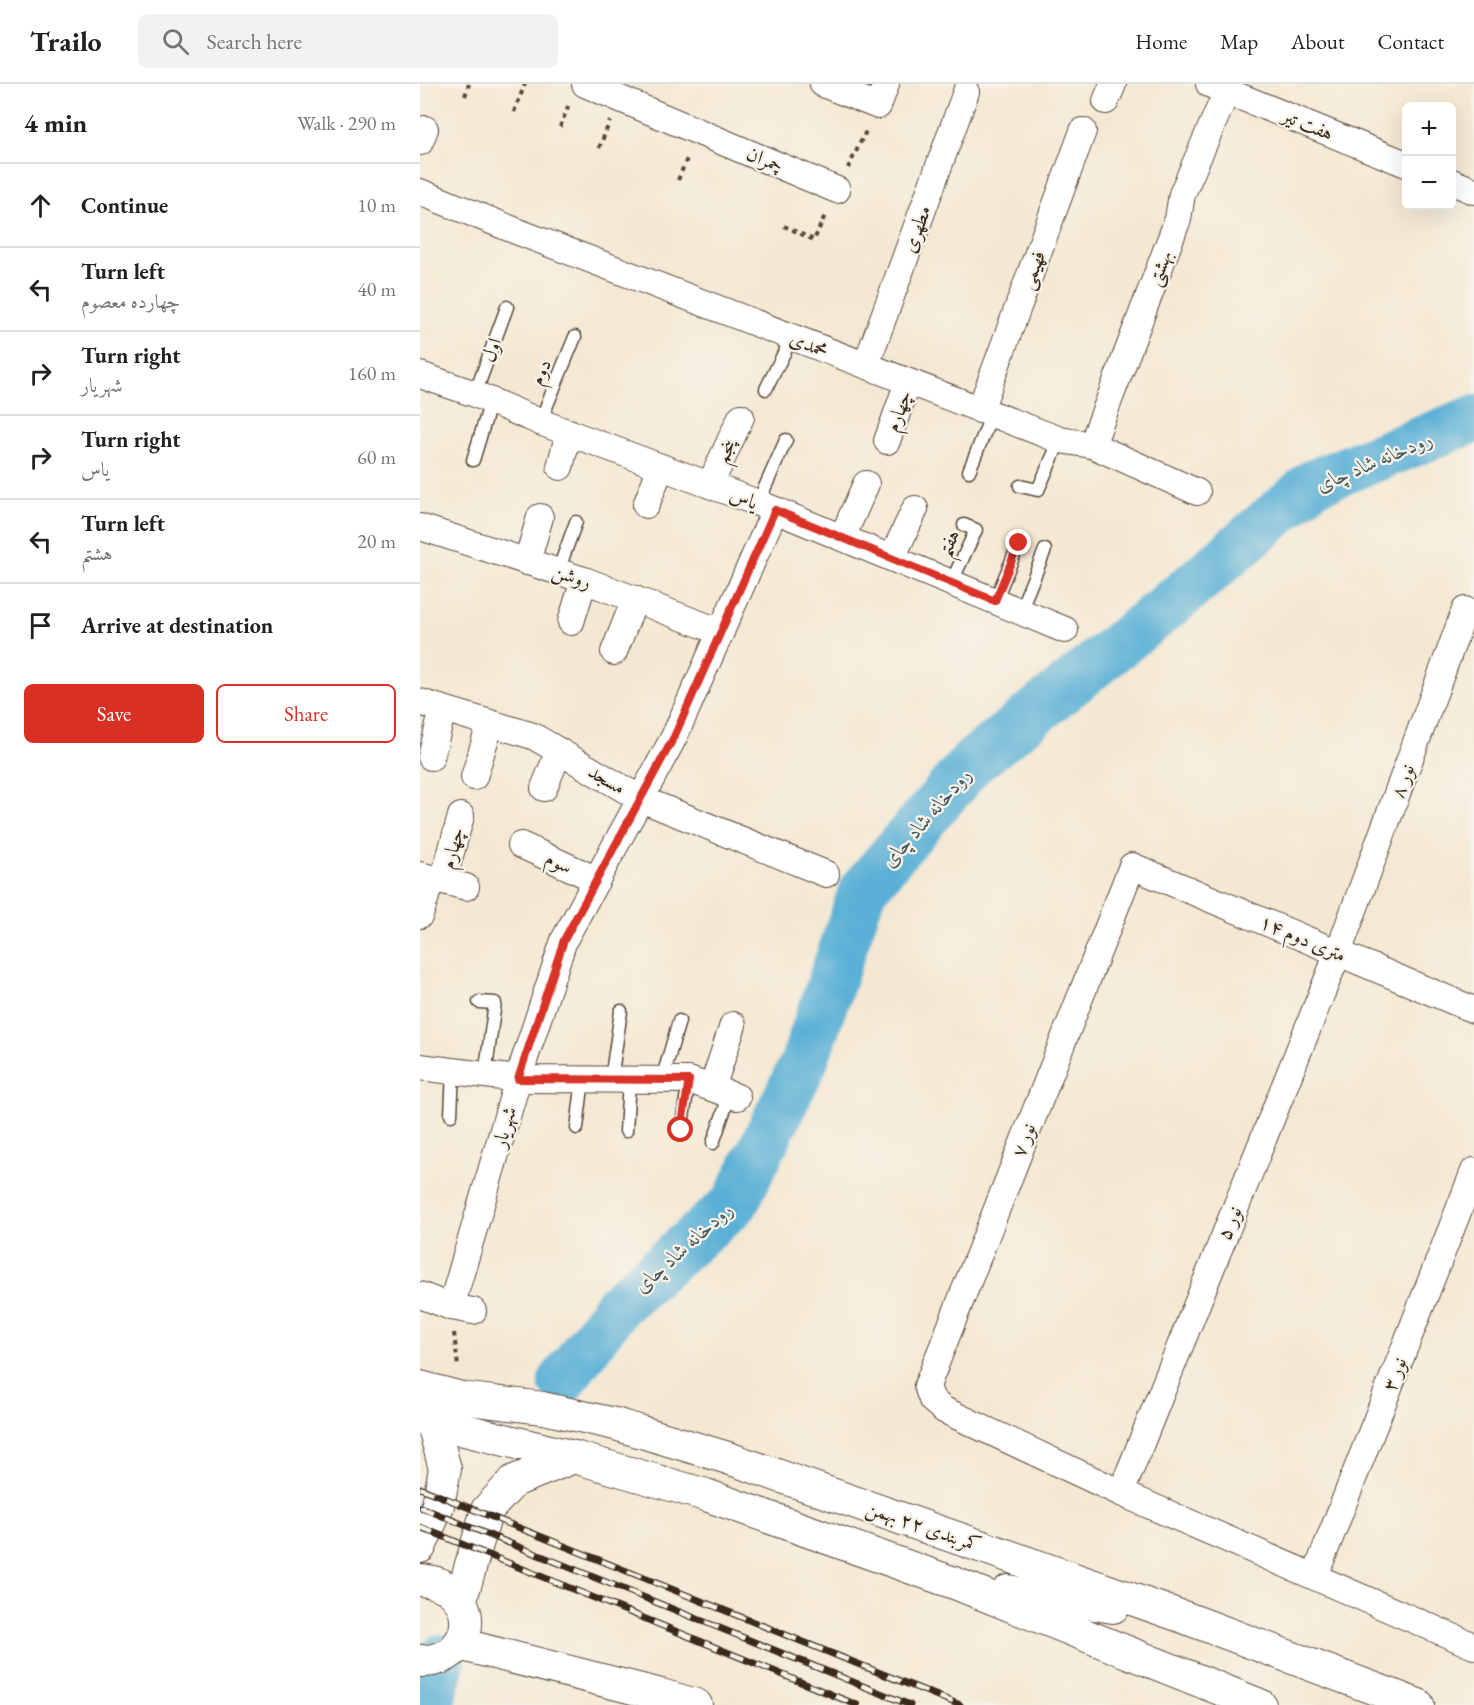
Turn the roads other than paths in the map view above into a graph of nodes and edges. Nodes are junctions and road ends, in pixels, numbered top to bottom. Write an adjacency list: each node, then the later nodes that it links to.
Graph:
1 (585, 84): 9 (street, چمران)
2 (823, 84): 5 (street)
3 (1218, 87): 7 (street, هفت تیر); 27 (street, بهشتی)
4 (966, 92): 15 (street, مطهری)
5 (882, 95)
6 (1083, 131): 20 (street, فهیمی)
7 (1402, 162)
8 (1456, 184): 10 (street)
9 (837, 190)
10 (1474, 191)
11 (420, 192): 14 (street, محمدی)
12 (507, 307): 19 (lane, اول)
13 (575, 337): 22 (lane, دوم)
14 (792, 337): 15 (street, محمدی); 18 (lane)
15 (866, 365): 17 (street, محمدی)
16 (420, 375): 19 (street, یاس)
17 (908, 382): 20 (street, محمدی); 26 (street, چهارم)
18 (766, 389)
19 (483, 397): 22 (street, یاس); 28 (lane, اول)
20 (986, 412): 25 (street, محمدی); 31 (lane)
21 (741, 417): 33 (street, پنجم)
22 (540, 422): 23 (street, یاس)
23 (568, 432): 29 (street, یاس); 30 (street)
24 (786, 440): 37 (lane)
25 (1060, 440): 27 (street, محمدی); 34 (lane)
26 (887, 441)
27 (1092, 445): 35 (street, محمدی)
28 (473, 460)
29 (661, 467): 33 (street, یاس); 36 (street)
30 (560, 468)
31 (969, 471)
32 (866, 484): 43 (street)
33 (710, 485): 37 (street, یاس)
34 (1020, 486)
35 (1197, 492)
36 (646, 505)
37 (767, 507): 43 (street, یاس); 57 (street, شهریار)
38 (915, 509): 46 (street)
39 (540, 517): 47 (street)
40 (576, 522): 48 (lane)
41 (964, 525): 50 (lane, هفتم)
42 (420, 527): 47 (street, روشن)
43 (842, 538): 46 (street, یاس)
44 (1019, 543): 52 (lane)
45 (1045, 550): 54 (lane)
46 (892, 558): 50 (street, یاس)
47 (526, 562): 48 (street, روشن)
48 (558, 571): 49 (street, روشن)
49 (584, 580): 51 (street, روشن); 55 (street)
50 (951, 582): 52 (street, یاس)
51 (635, 599): 57 (street, روشن); 58 (street)
52 (995, 601): 54 (street, یاس)
53 (1465, 610): 73 (street, نور ۸)
54 (1020, 611): 56 (street, یاس)
55 (571, 622)
56 (1065, 630)
57 (721, 632): 65 (street, شهریار)
58 (614, 652)
59 (432, 706): 60 (street, مسجد); 62 (street)
60 (490, 723): 61 (street, مسجد); 63 (street)
61 (558, 751): 64 (street); 65 (street, مسجد)
62 (431, 757)
63 (474, 777)
64 (544, 788)
65 (641, 799): 69 (street, مسجد); 71 (street, شهریار)
66 (461, 816): 70 (street, چهارم)
67 (521, 845): 71 (street, سوم)
68 (1131, 866): 73 (street, ۱۴ متری دوم); 97 (street, نور ۷)
69 (826, 874)
70 (440, 880): 72 (street, چهارم)
71 (597, 880): 82 (street, شهریار)
72 (420, 915)
73 (1338, 953): 75 (street, ۱۴ متری دوم); 97 (street, نور ۵)
74 (479, 1002): 81 (lane)
75 (1474, 1010)
76 (621, 1011): 84 (lane)
77 (679, 1021): 85 (lane)
78 (733, 1025): 86 (street)
79 (420, 1067): 80 (street)
80 (453, 1071): 81 (street); 87 (lane)
81 (485, 1075): 82 (street)
82 (518, 1079): 83 (street); 93 (street, شهریار)
83 (583, 1079): 84 (street); 88 (lane)
84 (620, 1080): 85 (street); 90 (lane)
85 (662, 1080): 86 (street)
86 (717, 1090): 89 (lane); 91 (lane)
87 (451, 1115)
88 (577, 1128)
89 (681, 1130)
90 (626, 1131)
91 (713, 1143)
92 (1474, 1170): 99 (street, نور ۳)
93 (420, 1295)
94 (420, 1387): 103 (street, کمربندی ۲۲ بهمن)
95 (427, 1421): 96 (street); 98 (street)
96 (574, 1457): 101 (street); 102 (street)
97 (1120, 1493): 99 (street)
98 (420, 1547)
99 (1315, 1576): 105 (street)
100 (420, 1580): 102 (street)
101 (957, 1584): 103 (street); 108 (street)
102 (460, 1599): 104 (street)
103 (1186, 1618): 109 (street, کمربندی ۲۲ بهمن)
104 (459, 1644): 106 (street); 107 (street)
105 (1474, 1646)
106 (420, 1661)
107 (696, 1705)
108 (1260, 1705)
109 (1418, 1705)

